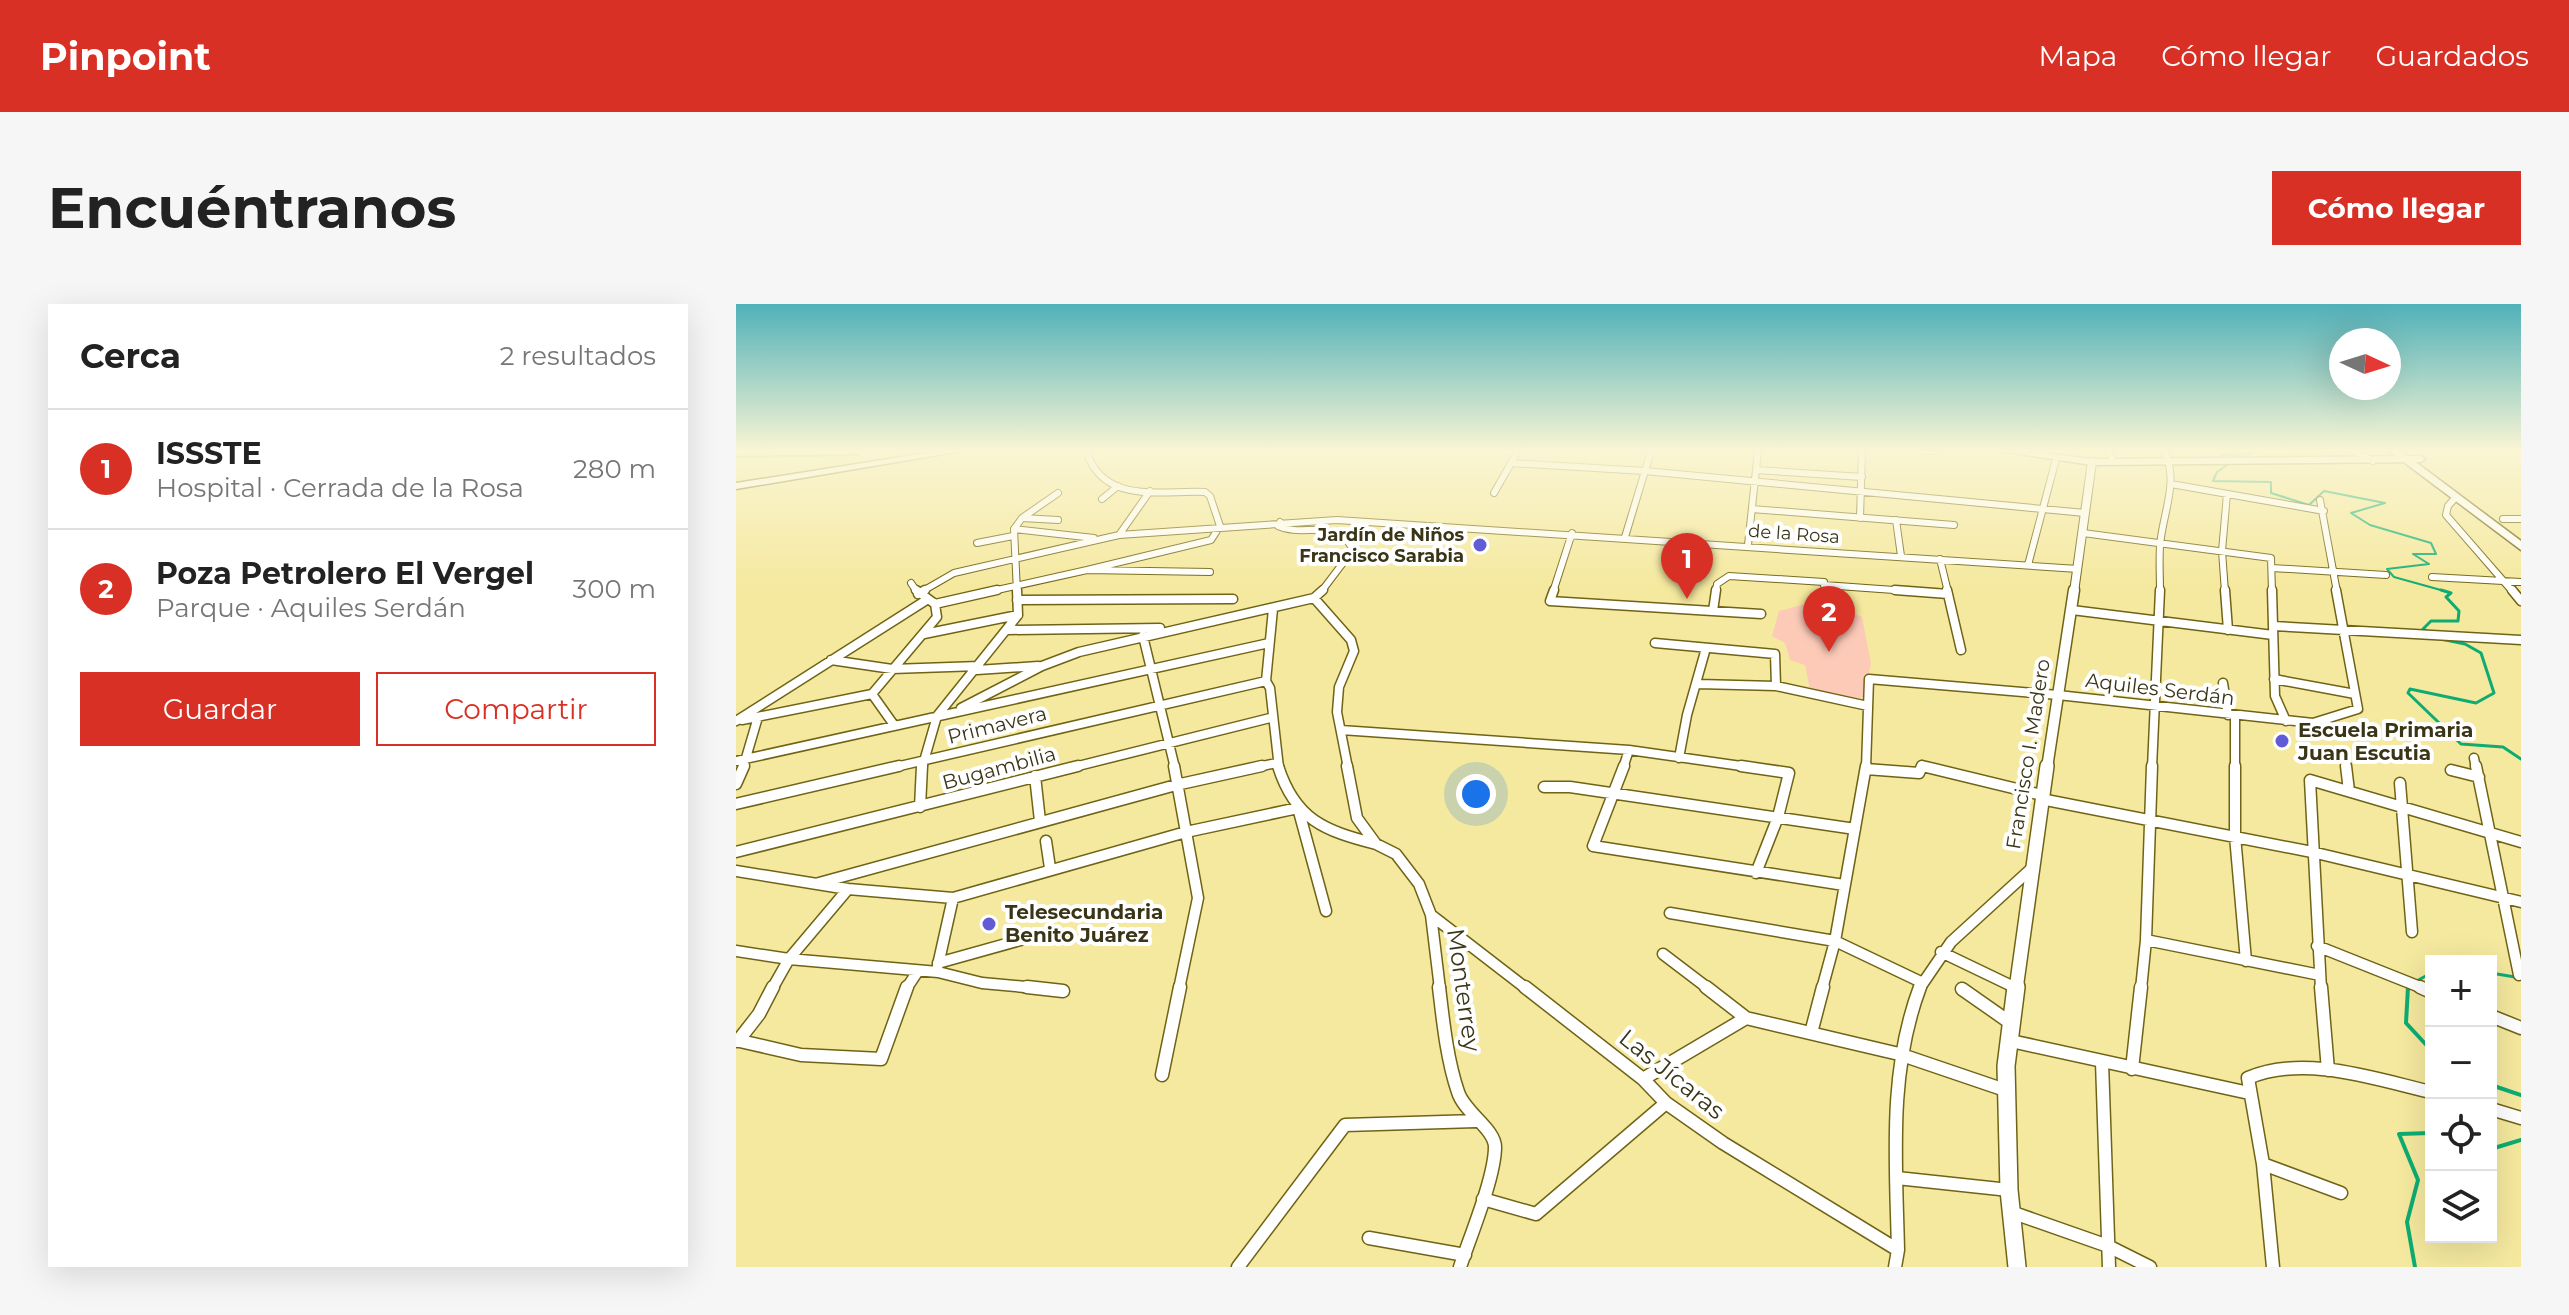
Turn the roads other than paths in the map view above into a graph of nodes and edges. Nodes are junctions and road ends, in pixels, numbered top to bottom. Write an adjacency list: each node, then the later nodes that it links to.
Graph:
1 (1054, 496): 22 (street)
2 (1106, 496): 16 (street)
3 (1147, 496): 35 (street)
4 (1210, 496): 30 (street)
5 (1637, 496): 36 (street)
6 (1753, 496): 19 (street)
7 (1862, 496): 23 (street)
8 (1914, 496): 18 (street)
9 (2045, 496): 18 (street)
10 (2088, 496): 21 (street, Francisco I. Madero)
11 (2169, 496): 39 (street)
12 (2227, 496): 42 (street)
13 (2238, 496): 20 (street)
14 (2472, 496): 24 (main road)
15 (2456, 497): 41 (main road); 54 (street)
16 (1102, 499)
17 (2320, 500): 20 (street)
18 (2041, 508): 21 (street); 46 (street)
19 (1752, 509): 23 (street); 40 (street)
20 (2324, 511): 51 (street)
21 (2085, 513): 33 (street, Francisco I. Madero)
22 (1022, 518): 26 (street); 31 (street)
23 (1860, 518): 27 (street)
24 (2503, 519): 25 (street); 34 (main road)
25 (2521, 519)
26 (1058, 520)
27 (1896, 520): 29 (street); 43 (street)
28 (1280, 522): 30 (street, de la Rosa); 32 (street, de la Rosa); 60 (street)
29 (1954, 525)
30 (1220, 526): 35 (street, de la Rosa); 49 (street)
31 (1014, 532): 37 (street); 38 (street); 45 (street)
32 (1572, 533): 36 (street, de la Rosa); 67 (street)
33 (2083, 533): 39 (street); 48 (street, Francisco I. Madero)
34 (2521, 533)
35 (1119, 535): 37 (street, de la Rosa)
36 (1625, 537): 40 (street, de la Rosa)
37 (1101, 539): 45 (street, de la Rosa)
38 (977, 543)
39 (2160, 544): 42 (street); 70 (street)
40 (1748, 545): 43 (street, de la Rosa)
41 (2521, 547)
42 (2222, 551): 47 (street); 73 (street)
43 (1901, 556): 44 (street, de la Rosa)
44 (1940, 559): 46 (street, de la Rosa); 59 (street)
45 (1014, 560): 57 (street); 58 (street, de la Rosa)
46 (2028, 565): 48 (street, de la Rosa)
47 (2272, 568): 51 (street); 74 (street)
48 (2078, 569): 66 (street, Francisco I. Madero)
49 (1087, 570): 50 (street); 57 (street)
50 (1210, 572)
51 (2335, 572): 52 (street); 75 (street)
52 (2386, 575)
53 (2432, 577): 54 (street)
54 (2504, 581): 55 (street); 64 (street)
55 (2521, 582)
56 (911, 583): 58 (street)
57 (1015, 585): 62 (street); 63 (street)
58 (918, 594): 63 (street)
59 (1948, 594): 67 (street); 82 (street)
60 (1314, 598): 65 (street); 107 (street, Monterrey)
61 (1233, 599): 62 (street)
62 (1017, 600): 69 (street)
63 (931, 601): 76 (street); 83 (street)
64 (2521, 601)
65 (1273, 609): 71 (street); 79 (street)
66 (2072, 610): 70 (street); 95 (street, Francisco I. Madero)
67 (1713, 611): 68 (street)
68 (1761, 614)
69 (1018, 615): 72 (street); 76 (street)
70 (2160, 622): 73 (street); 98 (street)
71 (1172, 629): 72 (street); 77 (street)
72 (1008, 630): 85 (street)
73 (2228, 630): 74 (street)
74 (2273, 630): 75 (street); 88 (street)
75 (2342, 630): 78 (street); 94 (street)
76 (923, 634): 86 (street)
77 (1143, 636): 84 (street); 87 (street)
78 (2521, 640)
79 (1269, 643): 87 (street); 89 (street)
80 (1655, 643): 81 (street)
81 (1706, 648): 91 (street); 92 (street)
82 (1961, 650)
83 (830, 660): 86 (street); 104 (street)
84 (1042, 666): 85 (street); 99 (street)
85 (978, 668): 86 (street); 101 (street)
86 (892, 669): 93 (street)
87 (1149, 670): 96 (street); 99 (street)
88 (2274, 679): 94 (street); 105 (street)
89 (1266, 681): 96 (street, Primavera); 103 (street)
90 (2223, 683): 100 (street)
91 (1698, 684): 92 (street); 112 (street)
92 (1776, 686): 97 (street)
93 (872, 694): 102 (street); 106 (street)
94 (2355, 694): 105 (street, Aquiles Serdán)
95 (2058, 695): 97 (street, Aquiles Serdán); 98 (street, Aquiles Serdán); 127 (street, Francisco I. Madero)
96 (1159, 704): 108 (street); 115 (street, Primavera)
97 (1868, 706): 117 (street)
98 (2154, 708): 100 (street, Aquiles Serdán); 133 (street)
99 (954, 712): 101 (street)
100 (2231, 715): 105 (street, Aquiles Serdán); 138 (street)
101 (937, 716): 106 (street); 115 (street)
102 (758, 717): 104 (street); 111 (street)
103 (1270, 718): 108 (street, Bugambilia); 116 (street)
104 (736, 721)
105 (2286, 721)
106 (894, 725): 111 (street)
107 (1341, 730): 109 (street); 141 (street, Monterrey)
108 (1170, 742): 119 (street, Bugambilia); 123 (street)
109 (1629, 750): 112 (street); 126 (street)
110 (2345, 756): 125 (street)
111 (748, 758): 114 (street); 122 (street)
112 (1679, 758): 132 (street)
113 (2474, 758): 120 (street)
114 (736, 761)
115 (922, 761): 128 (street, Primavera); 130 (street)
116 (1276, 763): 123 (street); 131 (street)
117 (1866, 769): 127 (street); 135 (street)
118 (2451, 770): 120 (street)
119 (1035, 776): 130 (street, Bugambilia); 134 (street)
120 (2479, 777): 137 (street)
121 (2400, 783): 129 (street)
122 (736, 784)
123 (1176, 785): 134 (street); 136 (street)
124 (1544, 787): 126 (street)
125 (2349, 791): 129 (street); 143 (street)
126 (1615, 794): 132 (street); 147 (street)
127 (2042, 797): 133 (street); 145 (street, Francisco I. Madero)
128 (736, 804)
129 (2401, 806): 137 (street); 148 (street)
130 (920, 807): 142 (street, Bugambilia)
131 (1298, 808): 136 (street); 141 (street); 155 (street)
132 (1778, 817): 135 (street); 147 (street)
133 (2151, 819): 138 (street); 160 (street)
134 (1040, 821): 149 (street)
135 (1855, 829): 150 (street)
136 (1186, 832): 144 (street); 188 (street)
137 (2490, 832): 140 (street); 152 (street)
138 (2235, 836): 143 (street); 167 (street)
139 (1046, 841): 144 (street)
140 (2521, 842)
141 (1376, 844): 157 (street, Monterrey)
142 (736, 852)
143 (2312, 852): 148 (street); 162 (street)
144 (1050, 868): 153 (street)
145 (2031, 869): 164 (street); 173 (street, Francisco I. Madero)
146 (736, 871): 149 (street)
147 (1756, 873): 150 (street)
148 (2406, 874): 152 (street); 158 (street)
149 (812, 885): 151 (street)
150 (1844, 885): 161 (street)
151 (848, 889): 153 (street); 166 (street)
152 (2503, 897): 154 (street); 171 (street)
153 (953, 898): 168 (street)
154 (2521, 902)
155 (1326, 911)
156 (1670, 913): 161 (street)
157 (1431, 915): 189 (street, Las Jícaras); 196 (street, Monterrey)
158 (2412, 932)
159 (1031, 937): 168 (street)
160 (2146, 940): 167 (street); 186 (street)
161 (1835, 941): 172 (street); 181 (street)
162 (2317, 946): 170 (street); 175 (street)
163 (736, 951): 166 (street)
164 (1941, 952): 172 (street); 173 (street)
165 (1663, 954): 177 (street)
166 (789, 959): 169 (street); 182 (street)
167 (2246, 961): 170 (street)
168 (938, 968): 169 (street); 176 (street)
169 (918, 971): 182 (street)
170 (2320, 975): 187 (street)
171 (2519, 975)
172 (1921, 982): 184 (street)
173 (2016, 988): 179 (street, Francisco I. Madero)
174 (1962, 989): 179 (street)
175 (2425, 990)
176 (1063, 991)
177 (1746, 1018): 181 (street); 189 (street)
178 (2497, 1018): 180 (street)
179 (2013, 1025): 183 (street, Francisco I. Madero)
180 (2521, 1028)
181 (1811, 1033): 184 (street)
182 (737, 1041)
183 (2011, 1041): 185 (street); 190 (street, Francisco I. Madero)
184 (1899, 1054): 190 (street); 198 (street)
185 (2102, 1062): 186 (street); 204 (street)
186 (2132, 1069): 192 (street)
187 (2328, 1070): 191 (street); 192 (street)
188 (1162, 1075)
189 (1643, 1079): 193 (street, Las Jícaras)
190 (2005, 1090): 199 (street, Francisco I. Madero)
191 (2425, 1091)
192 (2249, 1093): 197 (street)
193 (1666, 1103): 201 (street); 205 (street, Las Jícaras)
194 (2497, 1111): 195 (street)
195 (2521, 1118)
196 (1476, 1121): 201 (street, Monterrey); 207 (street)
197 (2263, 1164): 200 (street); 212 (street)
198 (1897, 1178): 199 (street); 205 (street)
199 (2009, 1190): 202 (street, Francisco I. Madero)
200 (2341, 1193)
201 (1483, 1199): 206 (street, Monterrey)
202 (2011, 1212): 204 (street); 209 (street, Francisco I. Madero)
203 (1369, 1238): 206 (street)
204 (2108, 1246): 210 (street); 211 (street)
205 (1898, 1250): 208 (street)
206 (1462, 1261)
207 (1238, 1267)
208 (1895, 1267)
209 (2017, 1267)
210 (2109, 1267)
211 (2150, 1267)
212 (2273, 1267)

